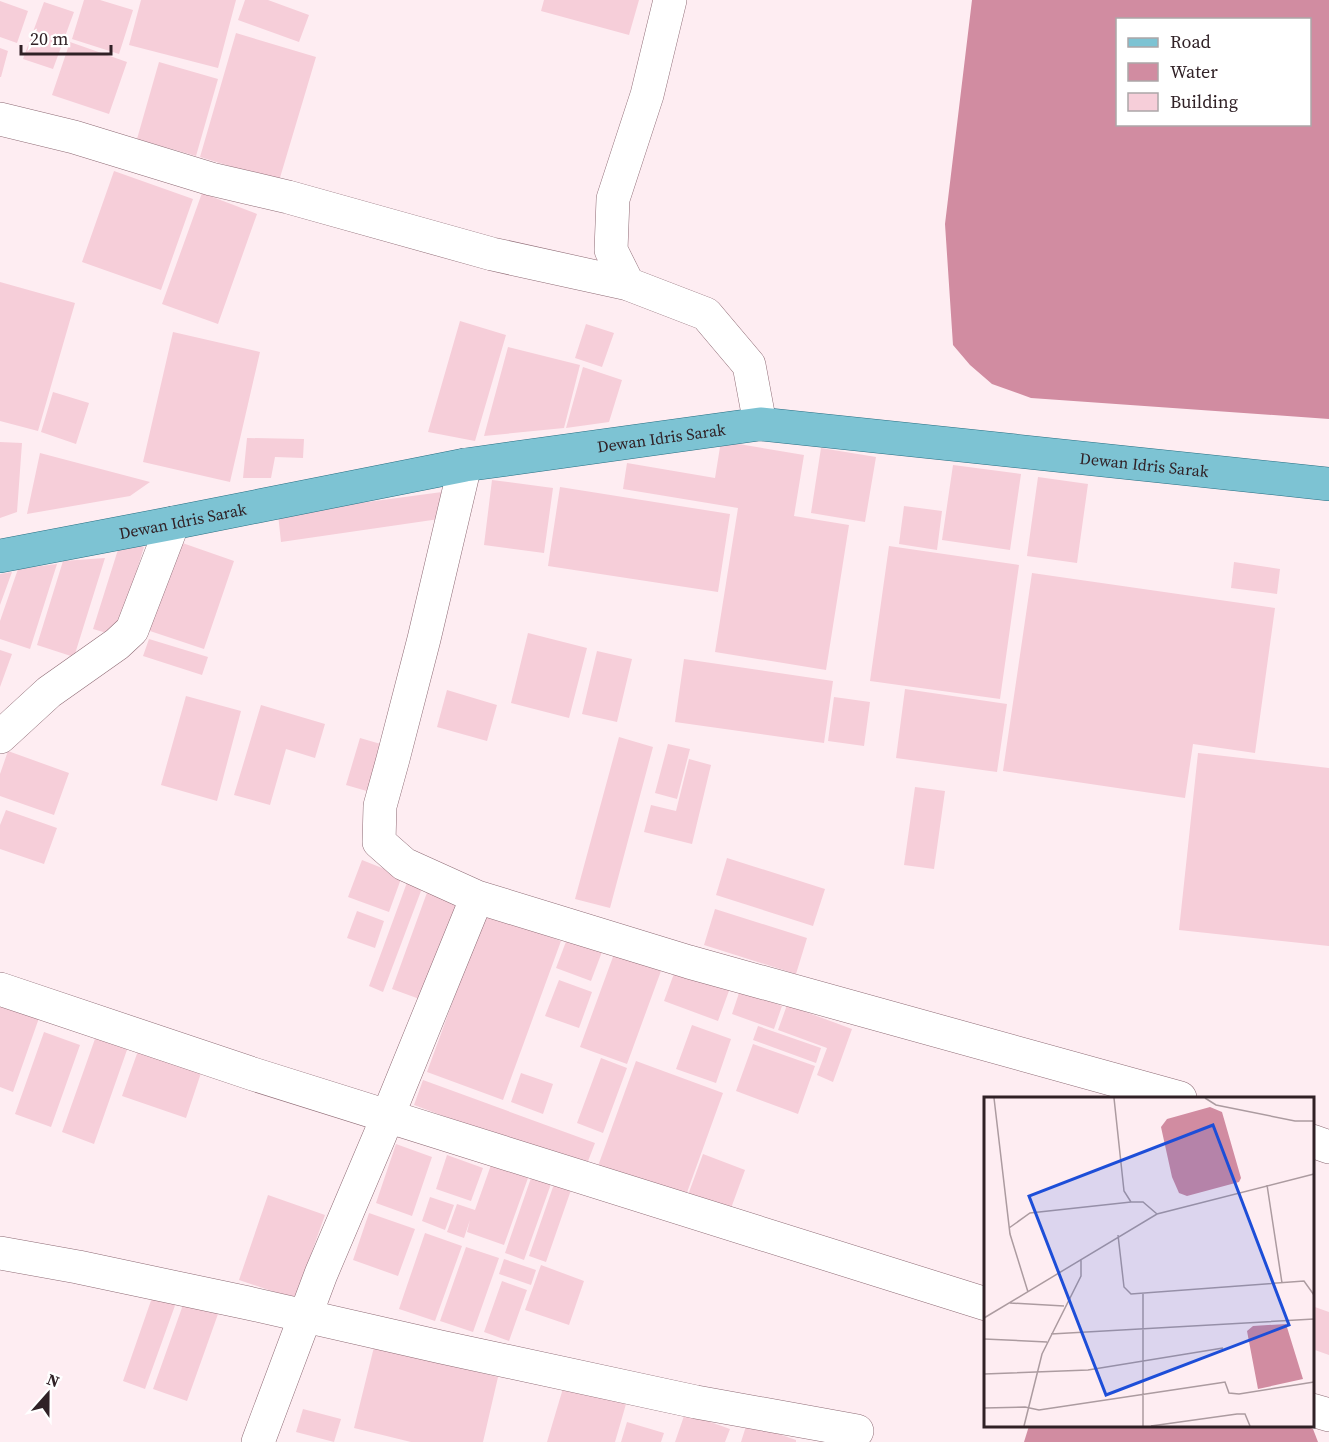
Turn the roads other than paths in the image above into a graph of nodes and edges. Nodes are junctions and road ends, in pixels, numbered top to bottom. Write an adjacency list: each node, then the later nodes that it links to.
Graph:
1 (670, 0): 3 (street)
2 (0, 118): 3 (street)
3 (628, 284): 4 (street)
4 (760, 424): 5 (main road, Dewan Idris Sarak); 6 (main road, Dewan Idris Sarak)
5 (465, 465): 7 (main road, Dewan Idris Sarak); 10 (street)
6 (1329, 484)
7 (173, 523): 8 (main road, Dewan Idris Sarak); 9 (street)
8 (0, 556)
9 (0, 737)
10 (477, 897): 12 (street); 13 (street)
11 (0, 989): 13 (street)
12 (1176, 1097)
13 (387, 1117): 17 (street); 18 (street)
14 (1314, 1142): 15 (street)
15 (1329, 1147)
16 (0, 1253): 18 (street)
17 (984, 1303)
18 (305, 1316): 21 (street); 22 (street)
19 (1314, 1411): 20 (street)
20 (1329, 1415)
21 (857, 1431)
22 (258, 1442)

